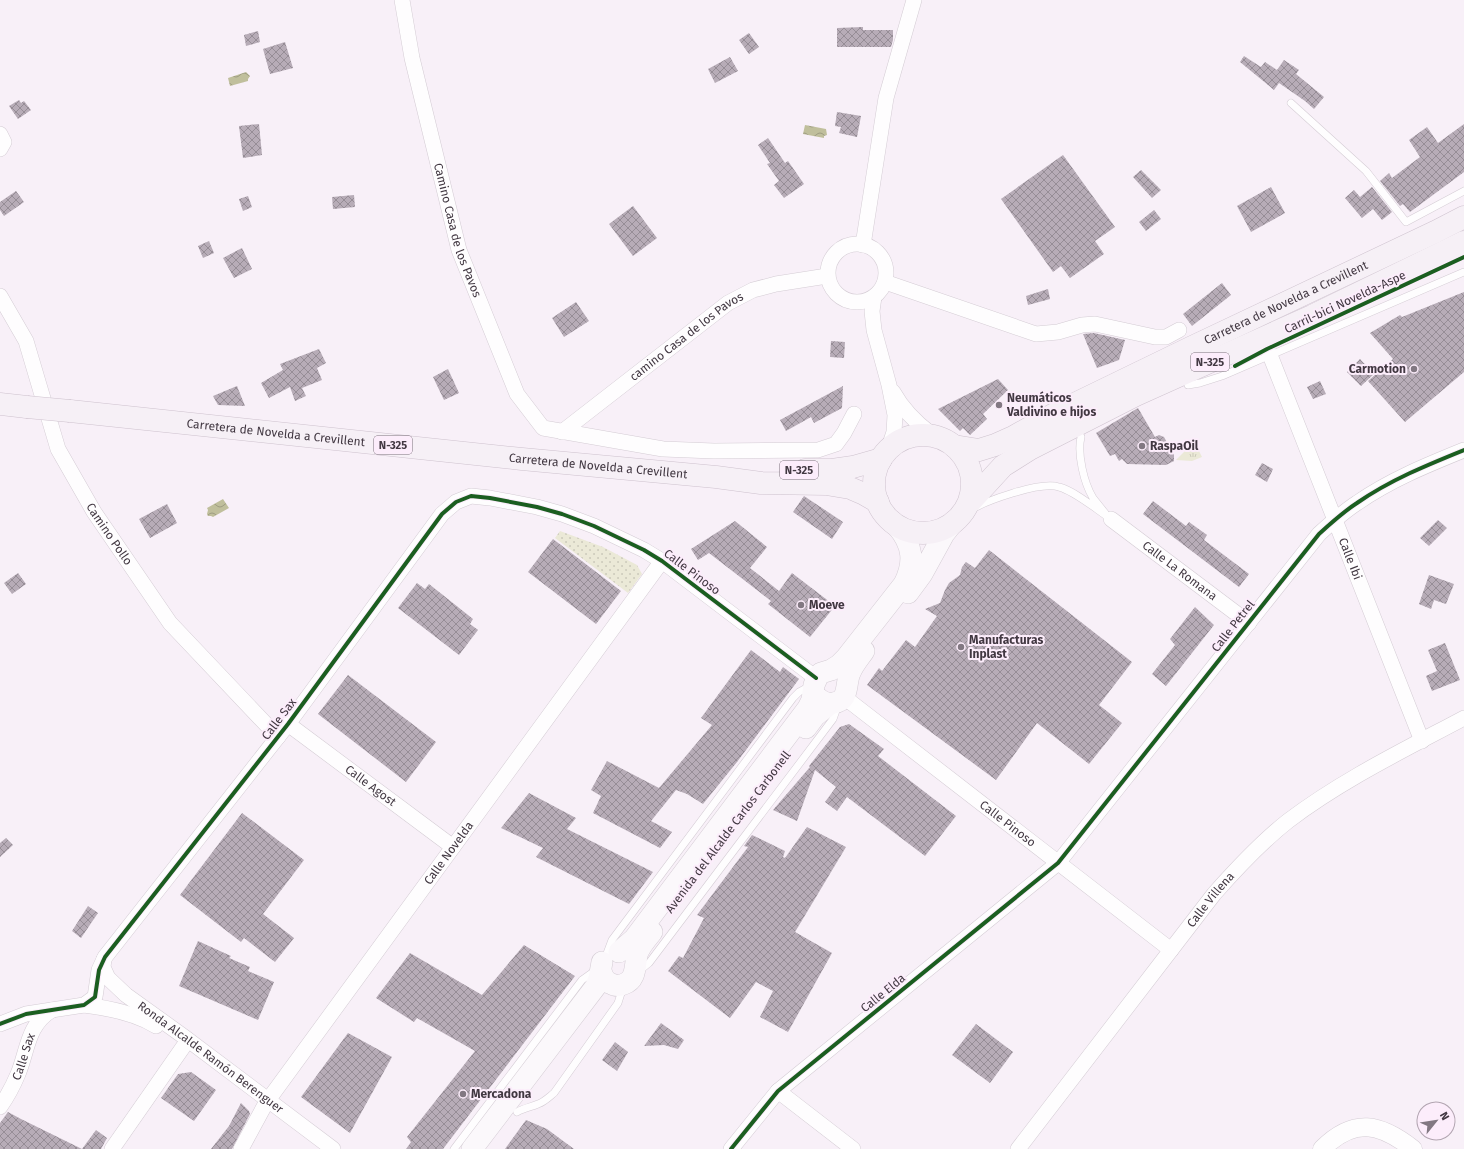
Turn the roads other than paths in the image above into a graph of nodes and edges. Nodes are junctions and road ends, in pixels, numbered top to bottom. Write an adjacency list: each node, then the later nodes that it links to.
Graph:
1 (402, 0): 23 (street, Camino Casa de los Pavos)
2 (914, 0): 9 (street)
3 (1291, 103): 6 (lane)
4 (0, 134): 5 (street)
5 (0, 149)
6 (1464, 191)
7 (1464, 217): 26 (highway, Carretera de Novelda a Crevillent / N-325)
8 (1464, 242): 32 (highway, Carretera de Novelda a Crevillent / N-325)
9 (863, 244): 11 (street); 12 (street)
10 (1464, 272): 18 (lane)
11 (828, 276): 15 (street); 23 (street, camino Casa de los Pavos)
12 (885, 282): 14 (street); 17 (street)
13 (0, 296): 42 (street, Camino Pollo)
14 (874, 297): 15 (street); 16 (street)
15 (855, 302): 16 (street)
16 (874, 330): 19 (street)
17 (1179, 330)
18 (1270, 355): 20 (lane); 34 (street, Calle Ibi)
19 (889, 385): 24 (street); 28 (street)
20 (1188, 385)
21 (0, 404): 29 (highway, Carretera de Novelda a Crevillent / N-325, bridge)
22 (854, 414): 23 (street, Camino Casa de los Pavos)
23 (562, 432)
24 (930, 434): 26 (highway, N-325); 28 (highway, N-325)
25 (1081, 437): 33 (lane)
26 (954, 446): 32 (highway, N-325)
27 (1464, 450): 34 (street, Calle Petrel)
28 (885, 454): 29 (highway, N-325); 31 (highway, N-325)
29 (716, 477): 31 (highway, N-325)
30 (470, 496): 36 (street, Calle Pinoso); 41 (street, Calle Sax)
31 (878, 502): 35 (highway, N-325)
32 (961, 515): 33 (lane); 35 (highway, N-325); 39 (main road, Avenida del Alcalde Carlos Carbonell)
33 (1111, 519): 37 (street, Calle La Romana)
34 (1335, 520): 37 (street, Calle Petrel); 43 (street, Calle Ibi)
35 (897, 526): 38 (main road)
36 (662, 561): 38 (street, Calle Pinoso); 44 (street, Calle Novelda)
37 (1248, 623): 45 (street, Calle Petrel)
38 (819, 680): 39 (main road); 39 (main road); 48 (main road, Avenida del Alcalde Carlos Carbonell)
39 (840, 696): 45 (street, Calle Pinoso); 49 (main road, Avenida del Alcalde Carlos Carbonell)
40 (1464, 718): 43 (street, Calle Villena)
41 (288, 724): 42 (street, Calle Sax); 44 (street, Calle Agost)
42 (278, 737): 47 (street, Calle Sax)
43 (1422, 741): 46 (street, Calle Villena)
44 (453, 847): 55 (street, Calle Novelda)
45 (1058, 863): 46 (street, Calle Pinoso); 54 (street, Calle Elda)
46 (1171, 950): 66 (street, Calle Villena)
47 (105, 957): 50 (street, Calle Sax); 53 (street, Ronda Alcalde Ramón Berenguer)
48 (607, 961): 49 (main road); 49 (main road); 61 (lane); 62 (main road, Avenida del Alcalde Carlos Carbonell)
49 (627, 978): 63 (main road)
50 (84, 1005): 51 (street, Ronda Alcalde Ramón Berenguer); 53 (street, Ronda Alcalde Ramón Berenguer)
51 (45, 1011): 52 (street, Ronda Alcalde Ramón Berenguer); 56 (street, Calle Sax)
52 (0, 1024)
53 (187, 1043): 55 (street, Ronda Alcalde Ramón Berenguer); 57 (street)
54 (778, 1091): 64 (street, Calle Elda); 65 (street)
55 (266, 1103): 58 (street, Calle Novelda); 59 (street, Ronda Alcalde Ramón Berenguer); 60 (street, Ronda Alcalde Ramón Berenguer)
56 (0, 1107)
57 (112, 1149)
58 (241, 1149)
59 (323, 1149)
60 (333, 1149)
61 (454, 1149)
62 (472, 1149)
63 (489, 1149)
64 (731, 1149)
65 (853, 1149)
66 (1018, 1149)
67 (1322, 1149): 68 (street)
68 (1413, 1149)

